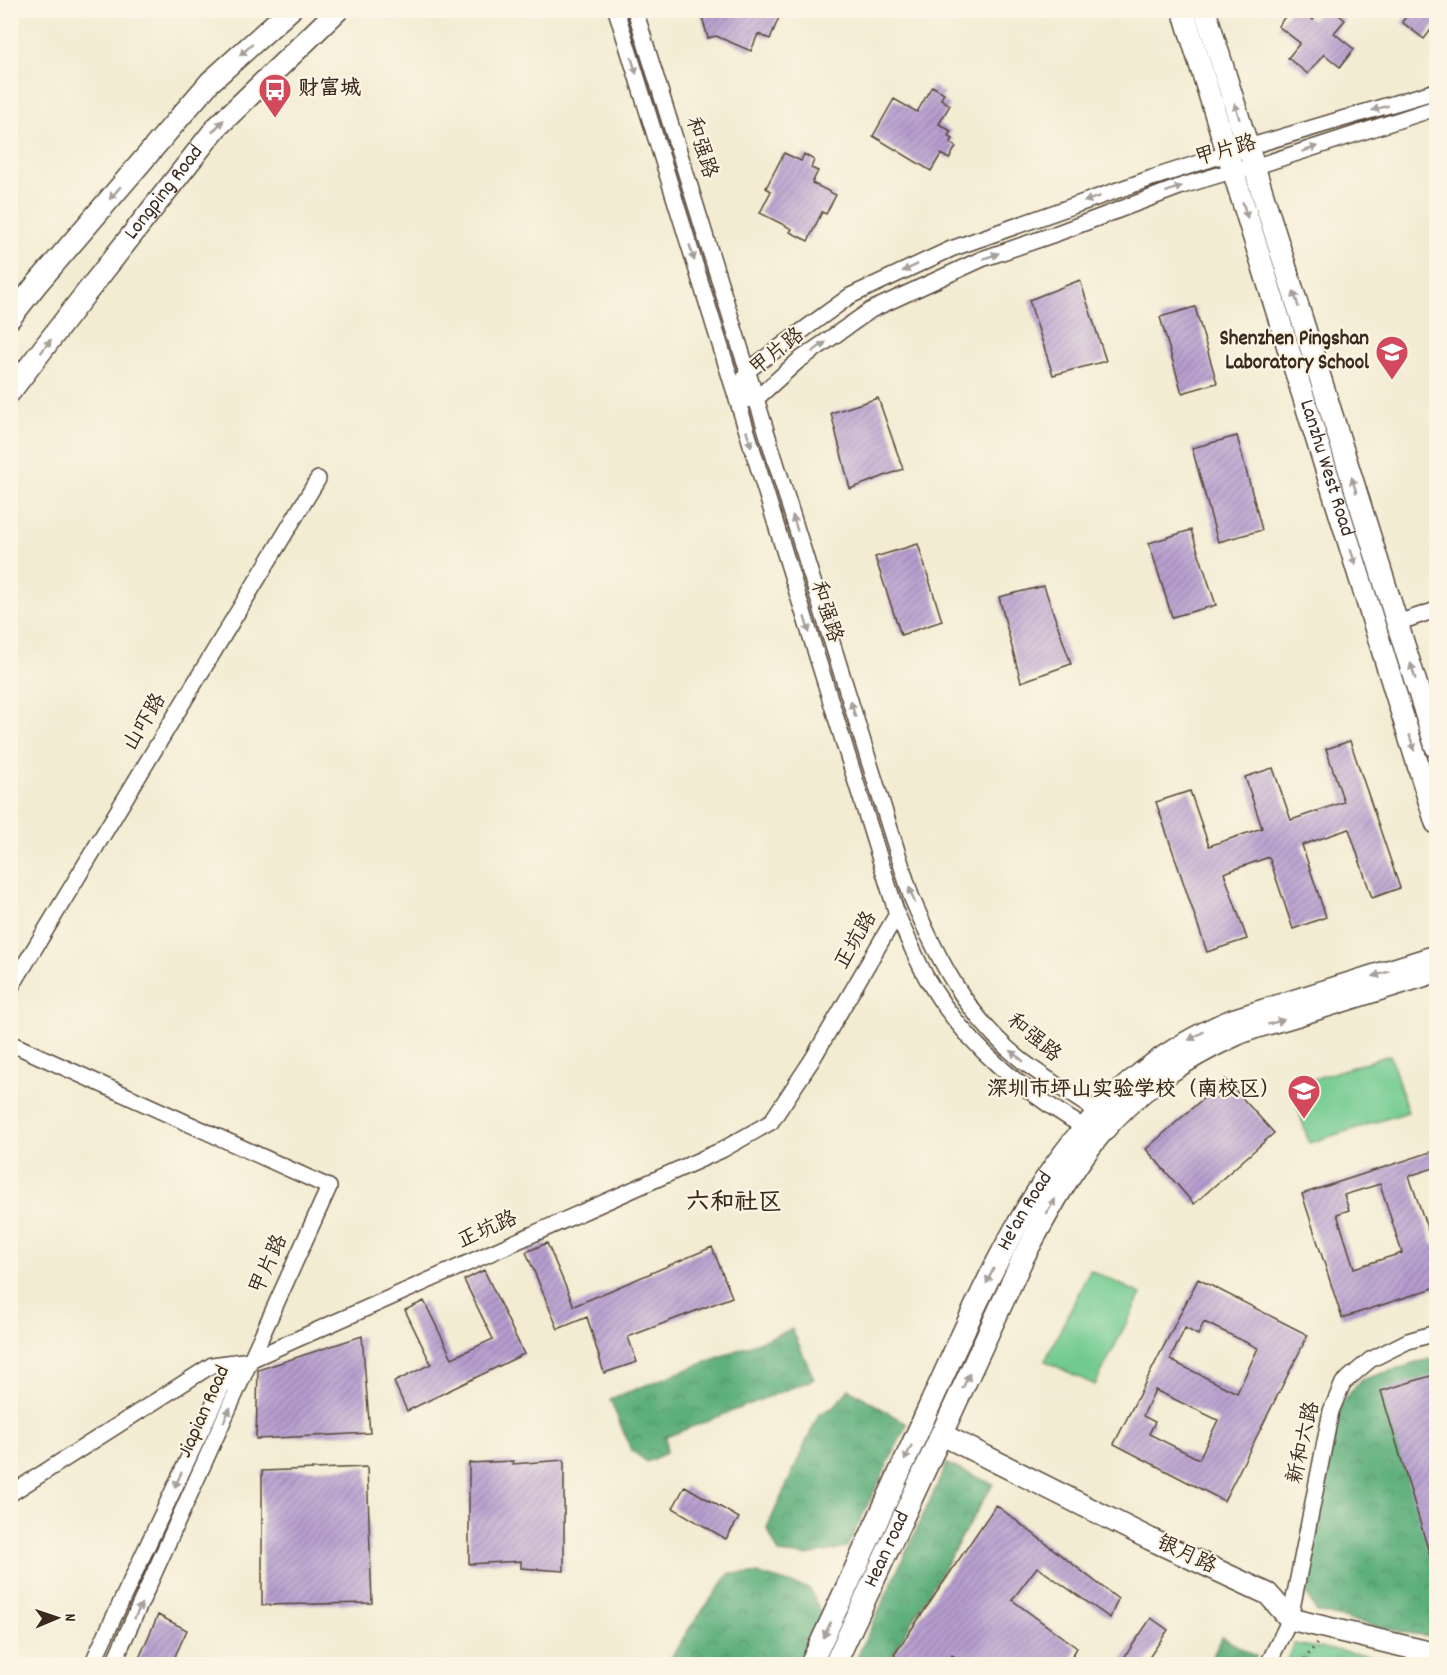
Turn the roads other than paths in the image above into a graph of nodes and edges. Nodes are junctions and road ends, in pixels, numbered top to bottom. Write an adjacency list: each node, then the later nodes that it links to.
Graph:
1 (290, 10): 11 (street, Longping Road, one-way to 11)
2 (338, 10): 13 (street, Longping Road, one-way to 2)
3 (616, 10): 15 (street, 和强路, one-way to 15)
4 (635, 10): 12 (street, 和强路)
5 (1183, 10): 10 (street, Lanzhu West Road)
6 (1205, 10): 9 (street, Lanzhu West Road, one-way to 6)
7 (1437, 91): 9 (street, 甲片路, one-way to 9)
8 (1437, 108): 9 (street, 甲片路, one-way to 8)
9 (1251, 157): 10 (street, 甲片路); 18 (street, Lanzhu West Road, one-way to 9)
10 (1230, 163): 12 (street, 甲片路, one-way to 12); 14 (street, 甲片路, one-way to 10); 20 (street, Lanzhu West Road, one-way to 20)
11 (10, 318)
12 (747, 370): 14 (street, 和强路); 15 (street, 甲片路)
13 (10, 392)
14 (756, 399): 15 (street, 甲片路); 26 (street, 和强路, one-way to 14)
15 (737, 400): 21 (street, 和强路, one-way to 21)
16 (318, 479): 24 (street, 山吓路)
17 (1437, 610): 18 (street)
18 (1398, 623): 19 (street, Lanzhu West Road, one-way to 18)
19 (1437, 747)
20 (1437, 823)
21 (897, 914): 26 (street, 和强路); 29 (street, 正坑路)
22 (1437, 956): 26 (street, He'an Road, one-way to 26)
23 (1437, 972): 26 (street, He'an Road, one-way to 23)
24 (10, 989)
25 (10, 1043): 29 (street, 甲片路)
26 (1094, 1125): 27 (street, He'an Road)
27 (1059, 1176): 30 (street, He'an Road, one-way to 27); 36 (street, He'an Road, one-way to 36)
28 (1437, 1333): 32 (street, 新和六路)
29 (250, 1360): 31 (street, 正坑路); 34 (street, Jiapian Road, one-way to 34); 35 (street, Jiapian Road, one-way to 29)
30 (941, 1434): 32 (street, 银月路); 37 (street, Hean road)
31 (10, 1494)
32 (1290, 1619): 33 (street); 38 (street, 新和六路)
33 (1437, 1653)
34 (92, 1665)
35 (113, 1665)
36 (812, 1665)
37 (835, 1665)
38 (1268, 1665)

